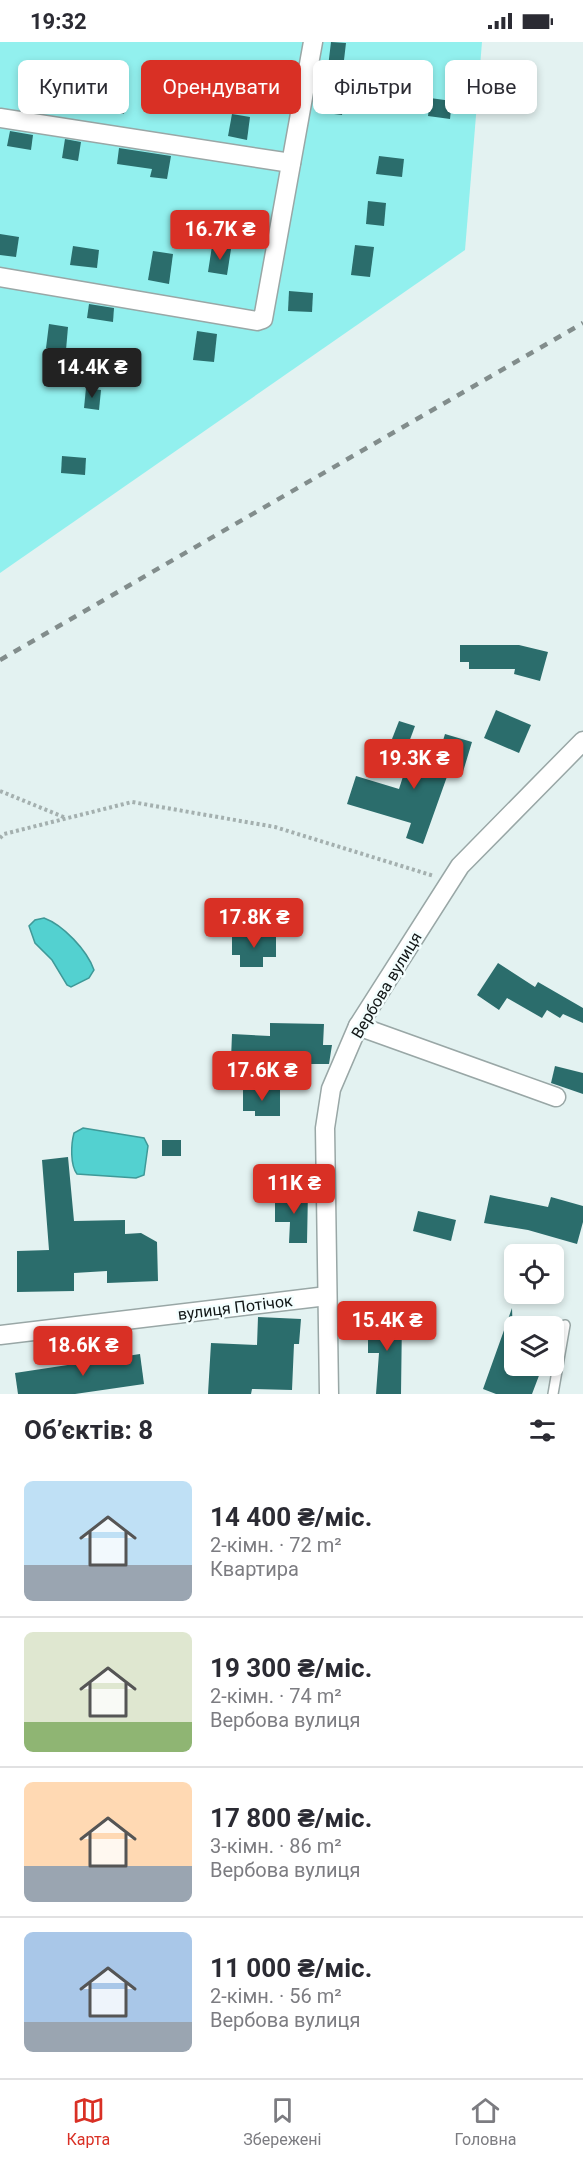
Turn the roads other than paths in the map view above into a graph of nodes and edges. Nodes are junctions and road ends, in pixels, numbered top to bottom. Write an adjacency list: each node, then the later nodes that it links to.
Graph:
1 (313, 42): 3 (street)
2 (0, 118): 3 (street)
3 (291, 163): 4 (street)
4 (0, 277)
5 (583, 741): 6 (street, Вербова вулиця)
6 (358, 1026): 7 (street); 8 (street, Вербова вулиця)
7 (556, 1097)
8 (327, 1296): 10 (street, вулиця Потічок); 11 (street, Вербова вулиця)
9 (565, 1325): 12 (lane)
10 (0, 1335)
11 (329, 1394)
12 (553, 1394)

